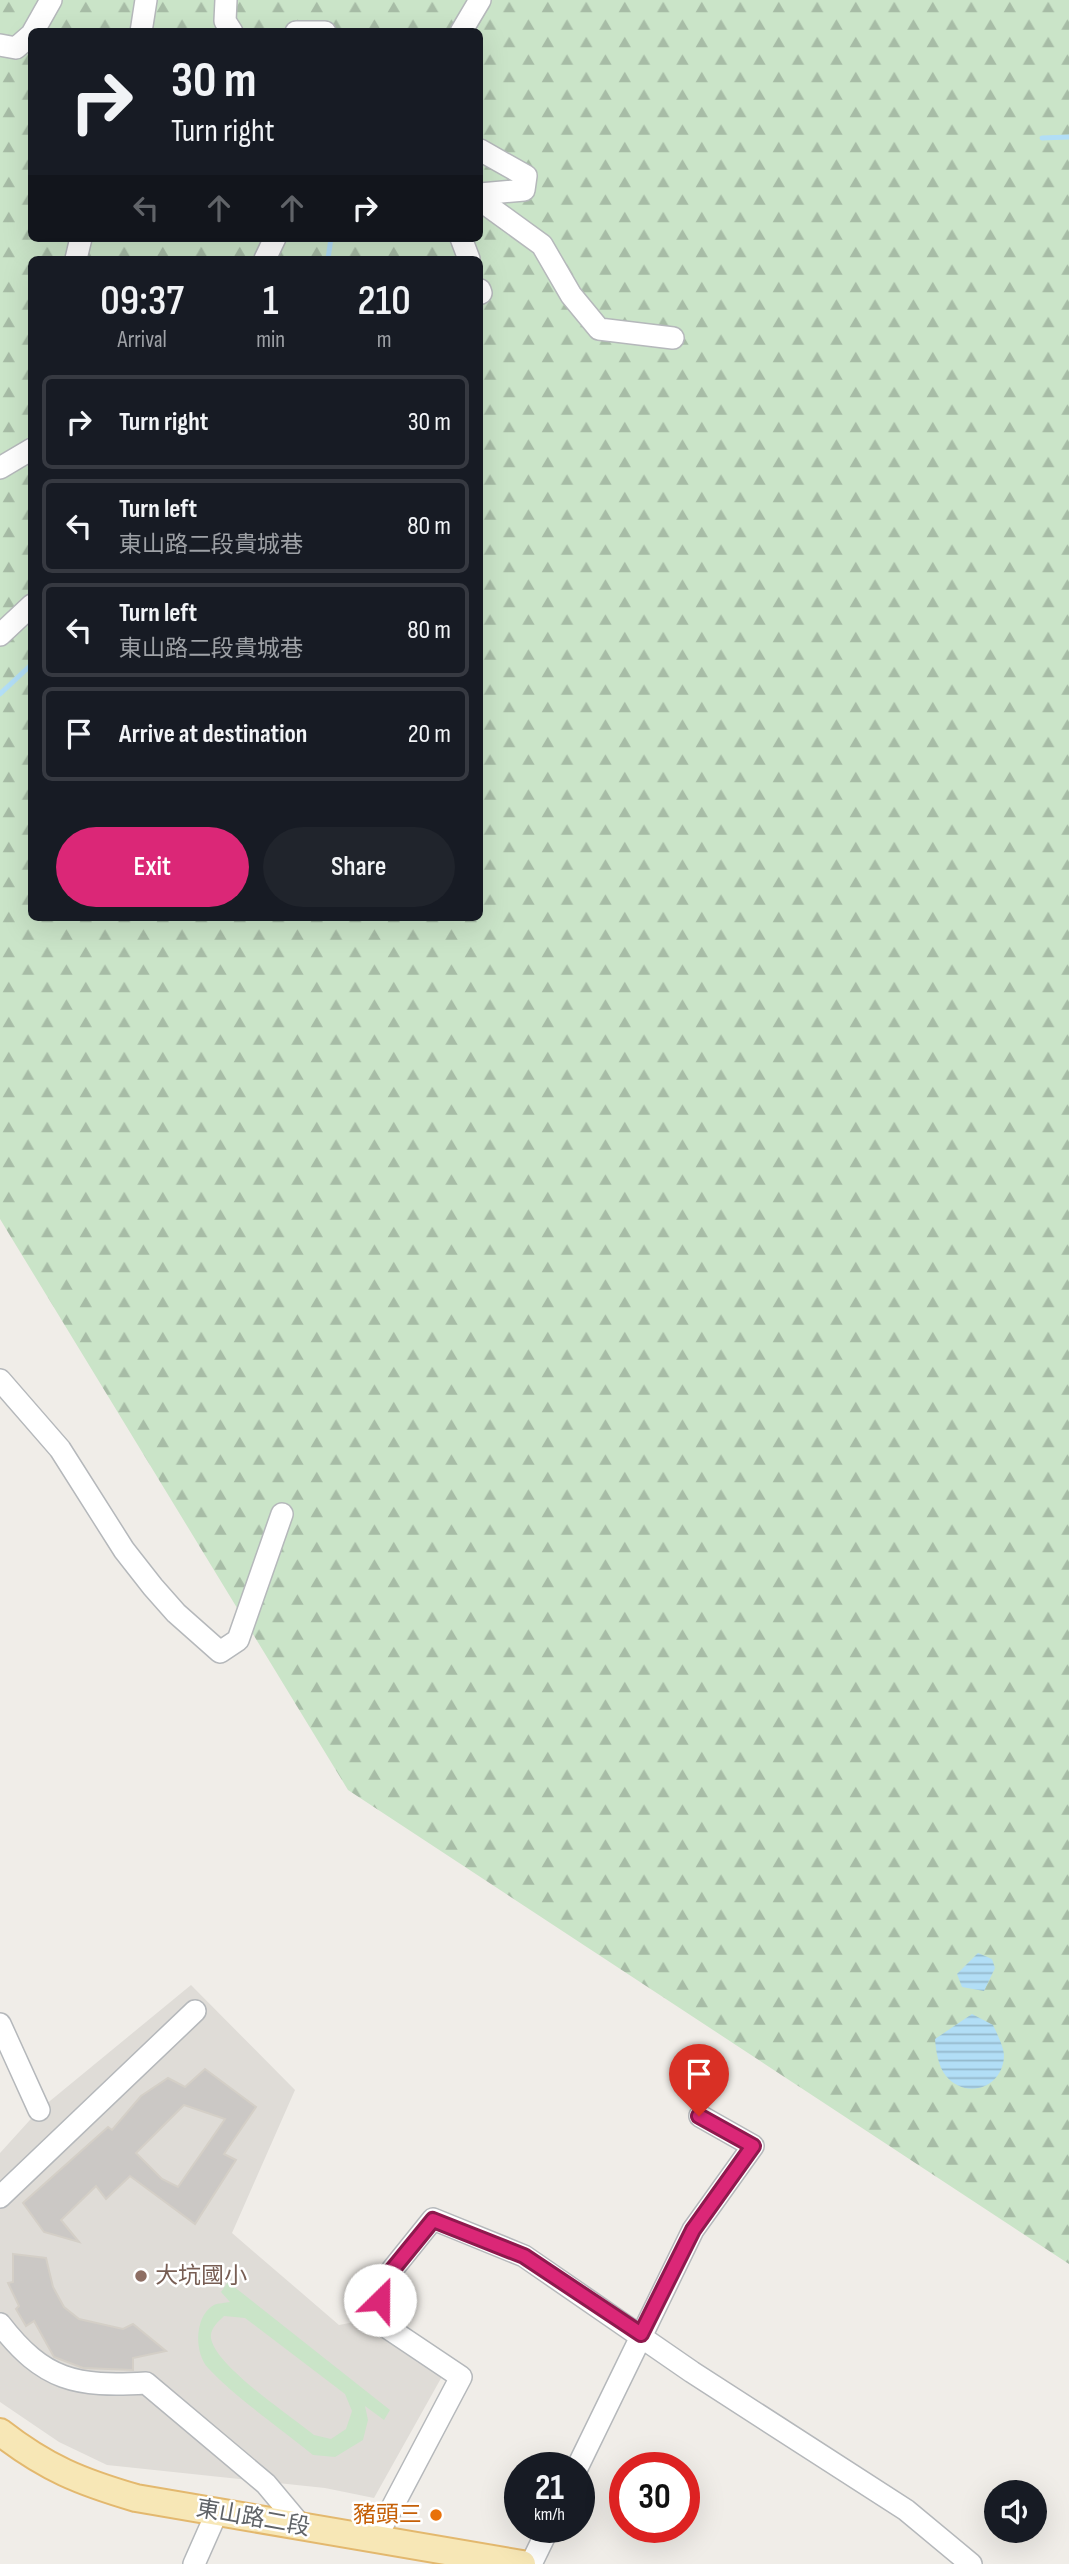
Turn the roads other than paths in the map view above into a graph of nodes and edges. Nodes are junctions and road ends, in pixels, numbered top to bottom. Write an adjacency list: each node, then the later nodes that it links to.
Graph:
1 (51, 0): 5 (street)
2 (146, 0): 6 (street)
3 (226, 0): 7 (street)
4 (480, 0): 8 (street)
5 (35, 28)
6 (142, 28)
7 (229, 28)
8 (463, 28)
9 (28, 36): 10 (street)
10 (0, 46)
11 (483, 152): 12 (street)
12 (483, 194)
13 (483, 202): 14 (street)
14 (673, 338)
15 (28, 451): 16 (street)
16 (0, 468)
17 (28, 610): 18 (street)
18 (0, 635)
19 (0, 1380): 20 (street)
20 (282, 1514)
21 (195, 2011): 25 (street)
22 (0, 2024): 23 (street)
23 (39, 2110)
24 (699, 2116): 27 (street)
25 (0, 2197)
26 (0, 2324): 31 (street)
27 (641, 2334): 29 (street); 32 (street); 37 (street)
28 (0, 2432): 30 (main road, 東山路二段)
29 (585, 2452)
30 (218, 2512): 31 (main road, 東山路二段); 34 (street)
31 (302, 2527): 32 (main road, 東山路二段)
32 (376, 2538): 35 (main road, 東山路二段)
33 (541, 2543): 36 (street)
34 (194, 2564)
35 (522, 2564)
36 (531, 2564)
37 (971, 2564)

